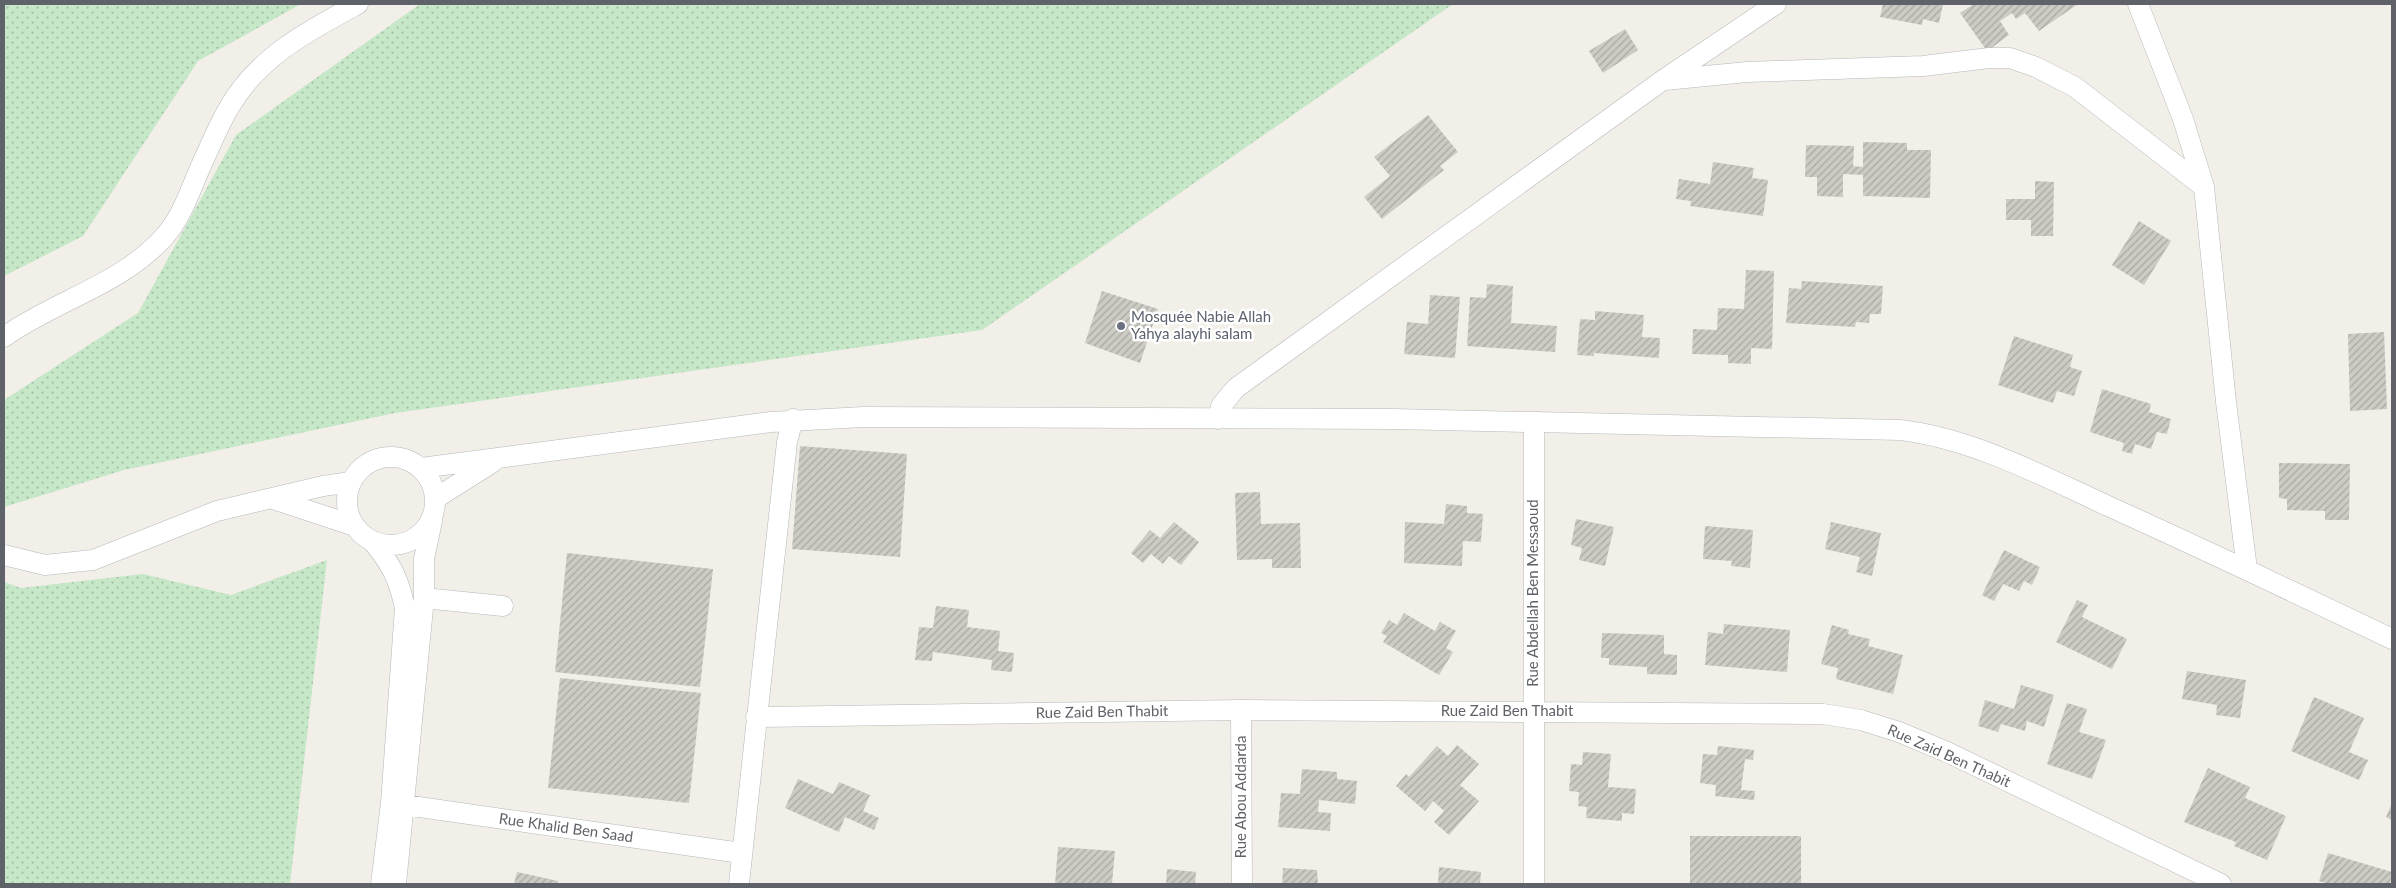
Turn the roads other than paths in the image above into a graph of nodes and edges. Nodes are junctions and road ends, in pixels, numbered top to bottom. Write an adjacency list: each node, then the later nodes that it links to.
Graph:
1 (358, 4): 6 (street)
2 (1776, 4): 4 (street)
3 (2138, 4): 5 (street)
4 (1663, 80): 5 (street); 8 (street)
5 (2204, 187): 19 (street)
6 (4, 337)
7 (793, 419): 8 (street); 10 (street); 25 (street)
8 (1218, 419): 9 (street)
9 (1537, 422): 19 (street); 24 (street, Rue Abdellah Ben Messaoud)
10 (499, 458): 11 (street); 13 (street)
11 (420, 468): 12 (street); 13 (street)
12 (351, 482): 14 (street); 16 (street)
13 (436, 498): 15 (street)
14 (273, 499): 16 (street); 18 (street)
15 (432, 521): 17 (street); 20 (street)
16 (355, 526): 17 (street)
17 (373, 542): 26 (street)
18 (4, 555)
19 (2247, 569): 22 (street)
20 (424, 598): 21 (street); 26 (street)
21 (503, 606)
22 (2392, 639)
23 (1241, 710): 24 (street, Rue Zaid Ben Thabit); 25 (street, Rue Zaid Ben Thabit); 31 (street, Rue Abou Addarda)
24 (1532, 711): 32 (street, Rue Abdellah Ben Messaoud); 33 (street, Rue Zaid Ben Thabit)
25 (756, 717): 27 (street)
26 (398, 804): 27 (street, Rue Khalid Ben Saad); 28 (street); 29 (street)
27 (741, 853): 30 (street)
28 (381, 884)
29 (396, 884)
30 (738, 884)
31 (1242, 884)
32 (1534, 884)
33 (2221, 884)

